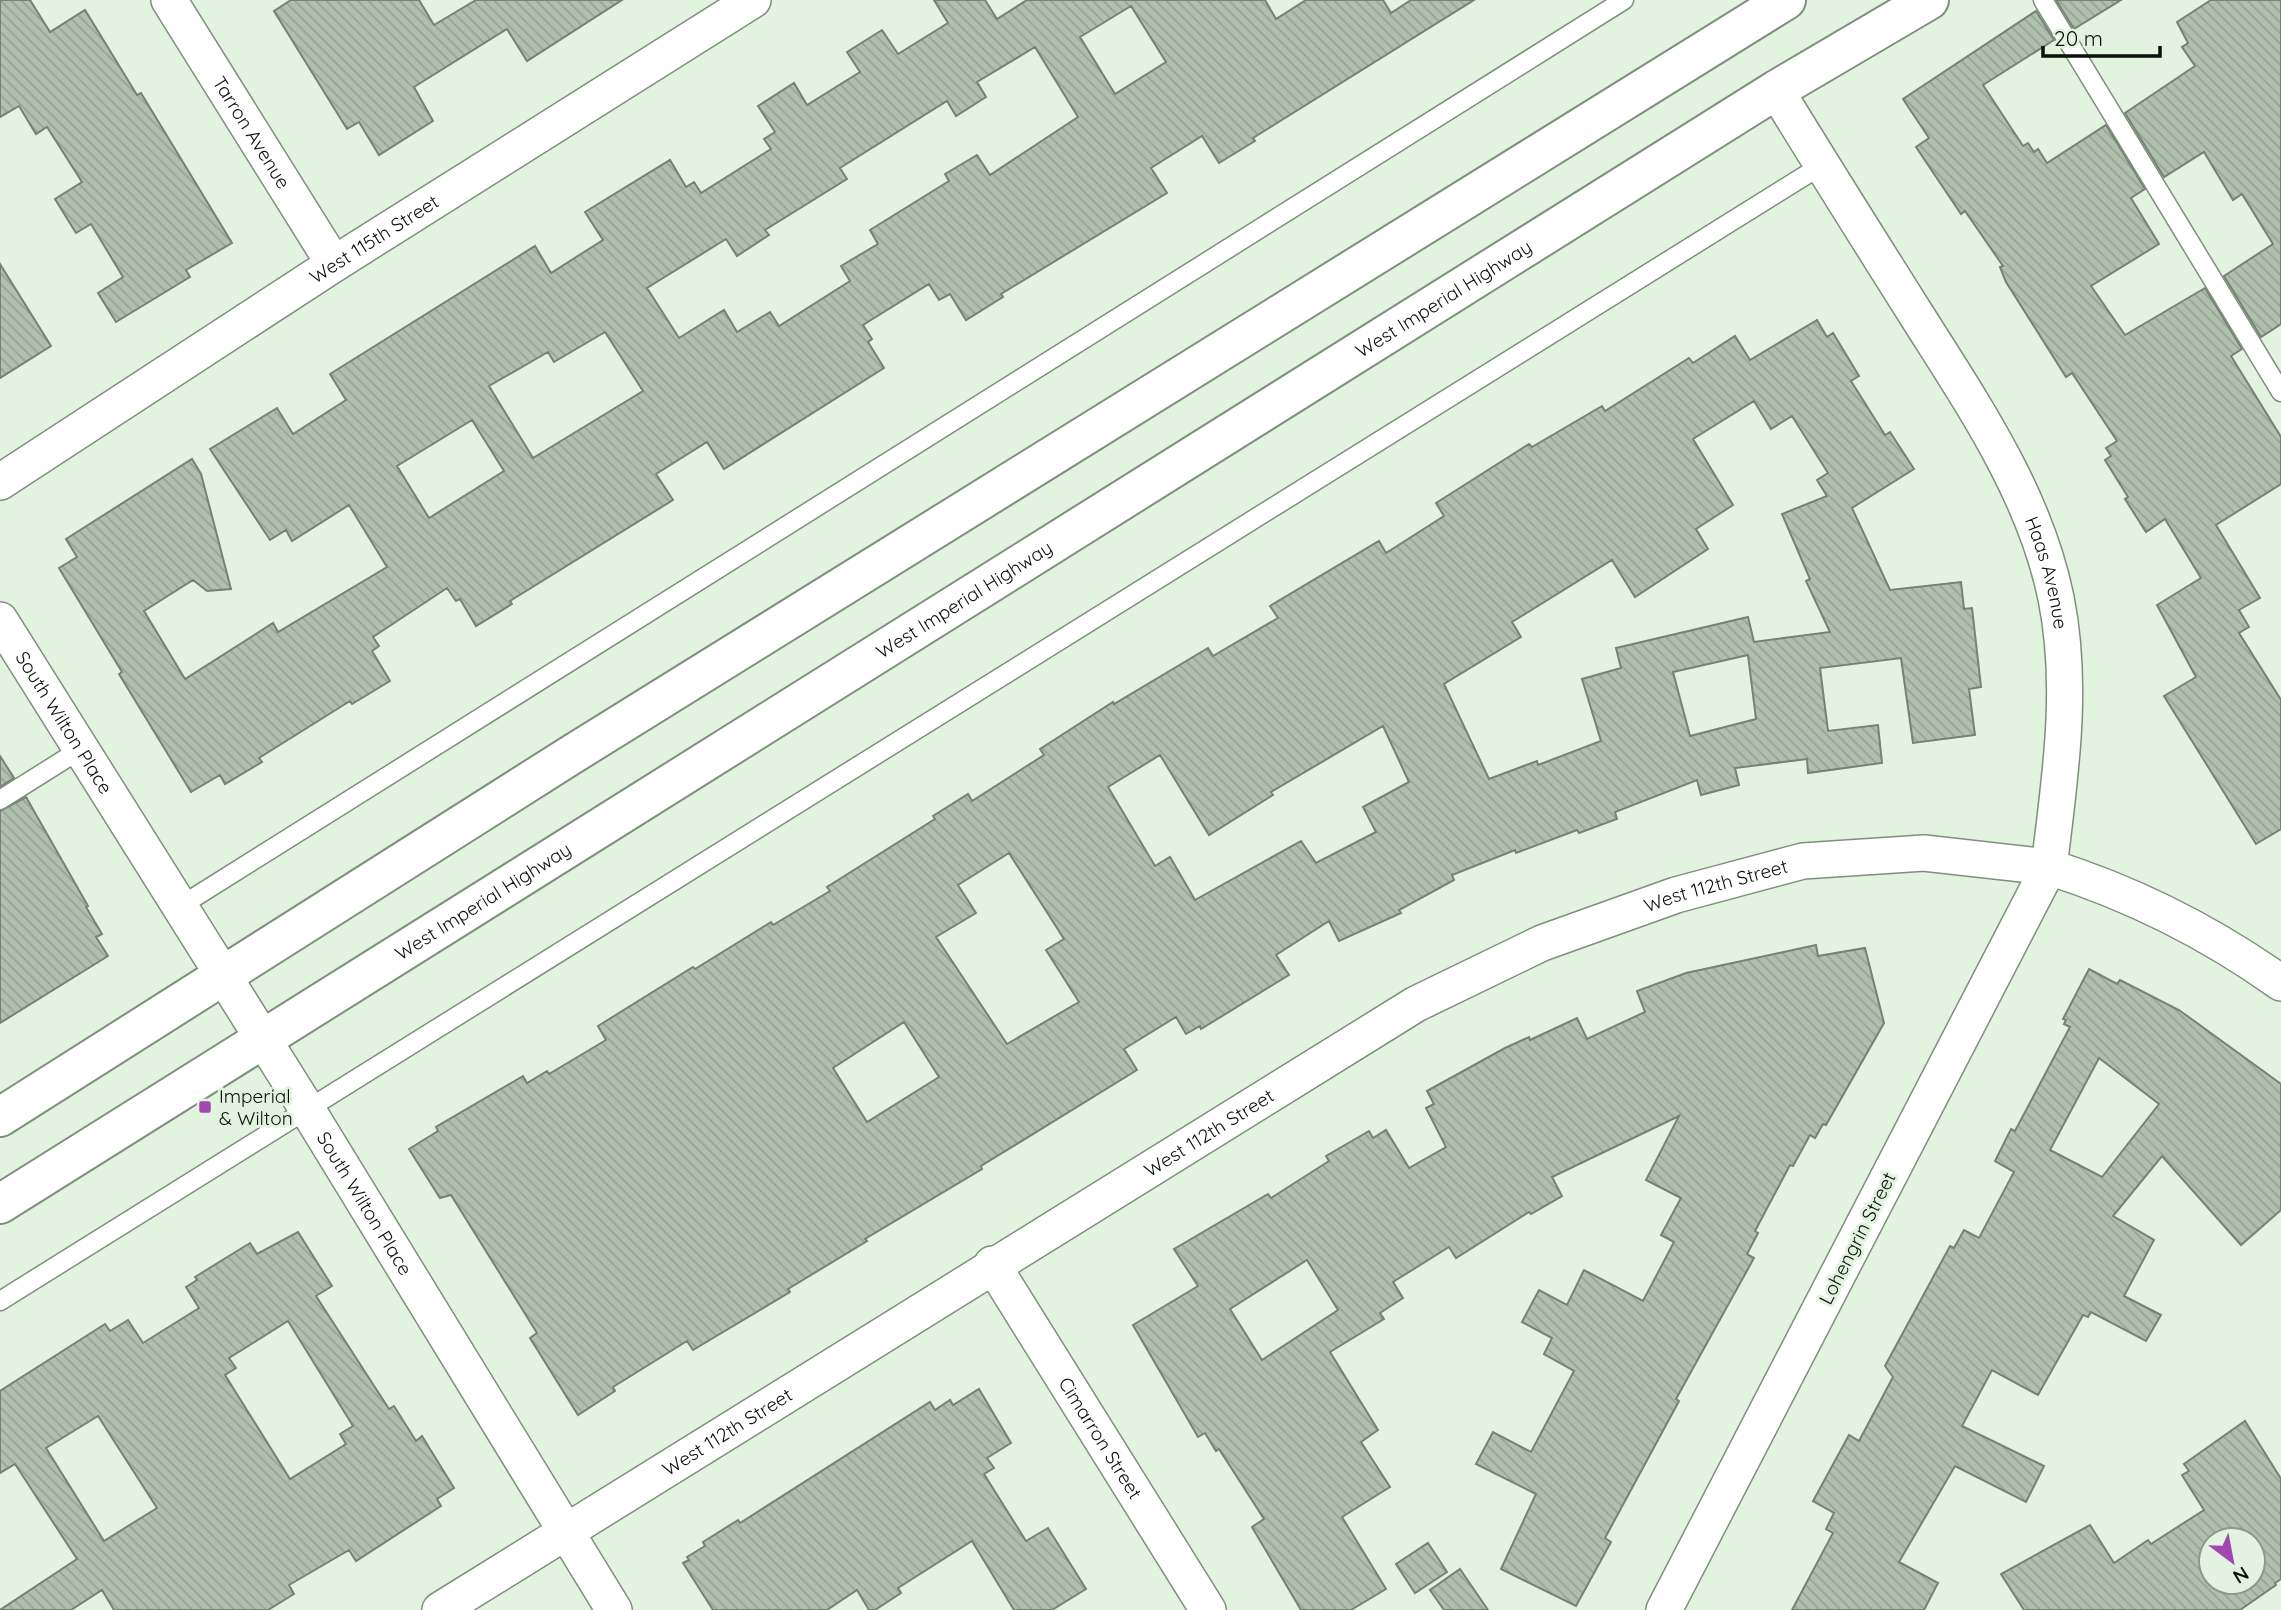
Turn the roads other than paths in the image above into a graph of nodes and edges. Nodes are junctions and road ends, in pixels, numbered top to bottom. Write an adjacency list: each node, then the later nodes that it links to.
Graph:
1 (169, 0): 9 (street, Tarron Avenue)
2 (1624, 0): 16 (lane)
3 (1786, 0): 17 (main road)
4 (1929, 0): 7 (main road, West Imperial Highway)
5 (2043, 0): 10 (lane)
6 (730, 6): 9 (street, West 115th Street)
7 (1776, 90): 8 (street, Haas Avenue); 19 (main road, West Imperial Highway)
8 (1822, 165): 15 (street, Haas Avenue); 20 (lane)
9 (334, 264): 11 (street, West 115th Street)
10 (2281, 392)
11 (0, 482)
12 (0, 620): 13 (street, South Wilton Place)
13 (81, 749): 14 (lane); 16 (street, South Wilton Place)
14 (0, 800)
15 (2049, 867): 18 (street); 23 (street, West 112th Street); 29 (street, Lohengrin Street)
16 (179, 907): 17 (street, South Wilton Place)
17 (224, 977): 19 (street, South Wilton Place); 21 (main road)
18 (2281, 983)
19 (263, 1039): 20 (street, South Wilton Place); 22 (main road, West Imperial Highway)
20 (307, 1109): 24 (lane); 25 (street, South Wilton Place)
21 (0, 1116)
22 (0, 1203)
23 (992, 1264): 25 (street, West 112th Street); 28 (street, Cimarron Street)
24 (0, 1301)
25 (564, 1531): 26 (street, West 112th Street); 27 (street, South Wilton Place)
26 (440, 1610)
27 (614, 1610)
28 (1208, 1610)
29 (1664, 1610)

